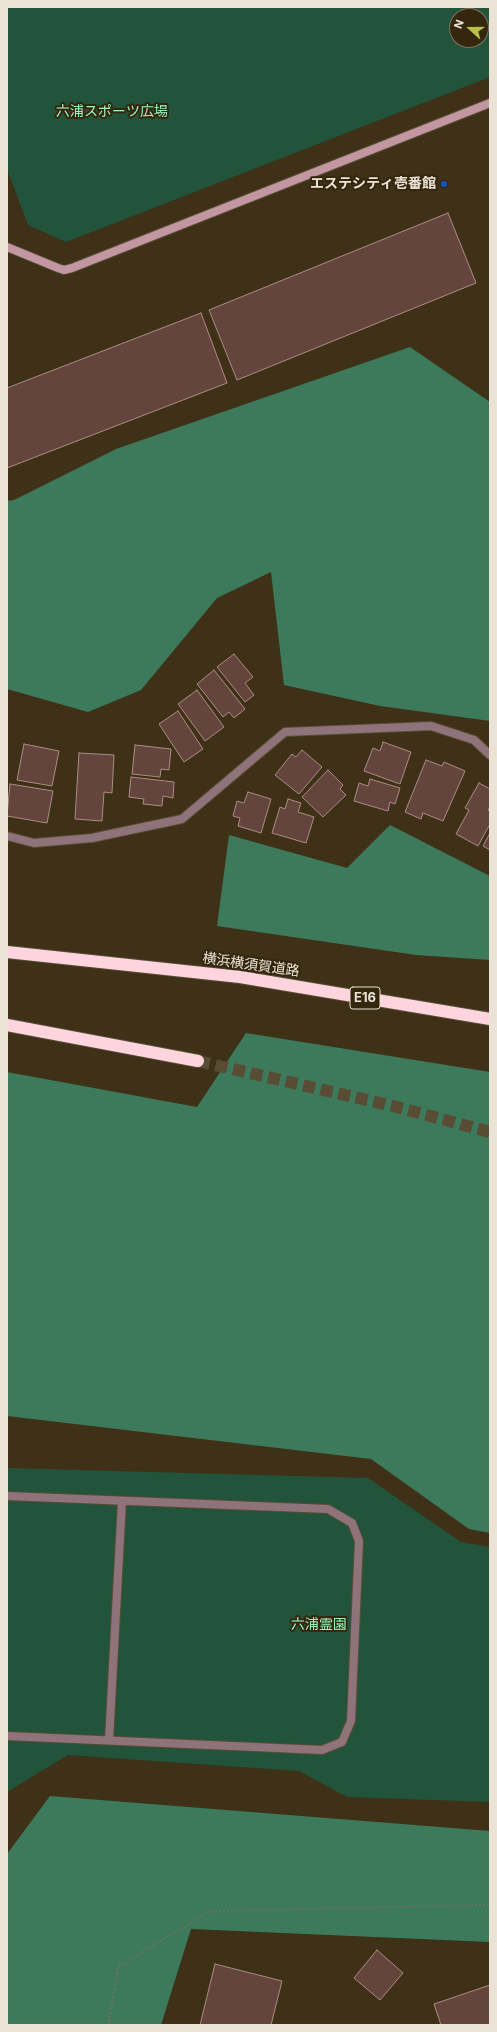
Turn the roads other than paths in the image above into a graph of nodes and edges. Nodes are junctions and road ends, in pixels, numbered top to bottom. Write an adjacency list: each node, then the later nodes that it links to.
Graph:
1 (490, 103): 2 (street)
2 (7, 247)
3 (490, 755): 4 (street)
4 (7, 836)
5 (7, 952): 6 (highway, 横浜横須賀道路 / E16)
6 (490, 1019)
7 (7, 1025): 8 (highway)
8 (198, 1061)
9 (7, 1496): 10 (street)
10 (122, 1501): 12 (street); 12 (street)
11 (7, 1736): 12 (street)
12 (109, 1740)

